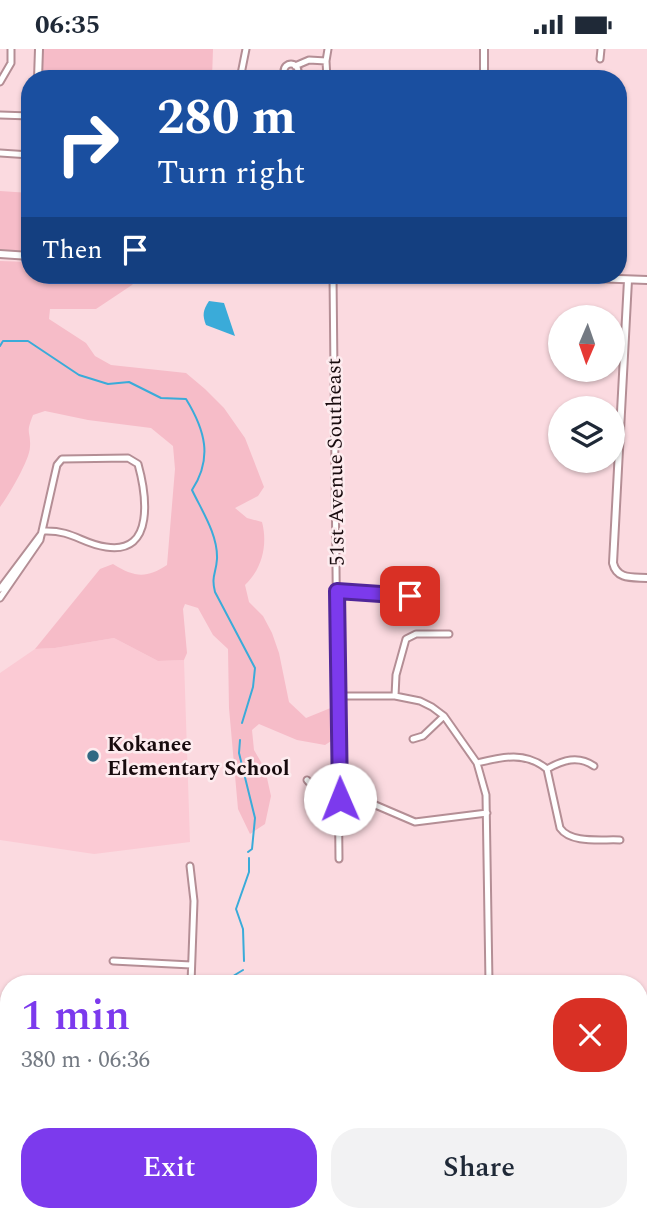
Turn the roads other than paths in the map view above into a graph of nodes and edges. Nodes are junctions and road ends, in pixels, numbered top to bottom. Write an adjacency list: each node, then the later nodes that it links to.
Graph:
1 (11, 49): 14 (street)
2 (38, 49): 10 (street)
3 (246, 49): 11 (street)
4 (328, 49): 8 (street)
5 (484, 49): 13 (street)
6 (601, 49): 7 (street)
7 (600, 59)
8 (326, 61): 9 (street); 12 (street)
9 (295, 66)
10 (38, 70)
11 (242, 70)
12 (326, 70)
13 (484, 70)
14 (0, 82)
15 (0, 115): 16 (street)
16 (21, 116)
17 (0, 153): 18 (street)
18 (21, 154)
19 (0, 254): 20 (street)
20 (21, 255)
21 (628, 280): 22 (street); 26 (street)
22 (647, 280)
23 (333, 284): 28 (street, 51st Avenue Southeast)
24 (44, 531): 24 (street); 25 (street)
25 (12, 577): 27 (street); 30 (street)
26 (647, 578)
27 (0, 589)
28 (337, 591): 29 (street); 32 (street, 51st Avenue Southeast)
29 (435, 597)
30 (0, 598)
31 (449, 634): 33 (street)
32 (339, 696): 33 (street); 40 (street, 51st Avenue Southeast)
33 (395, 696): 34 (street)
34 (444, 716): 35 (street); 36 (street)
35 (413, 739)
36 (477, 763): 38 (street); 41 (street)
37 (594, 766): 38 (street)
38 (547, 769): 42 (street)
39 (307, 780): 40 (street)
40 (339, 796): 41 (street); 43 (street, 51st Avenue Southeast)
41 (487, 813): 48 (street)
42 (620, 839)
43 (339, 859)
44 (190, 866): 46 (street)
45 (113, 961): 46 (street)
46 (191, 965): 47 (street)
47 (191, 975)
48 (489, 975)

